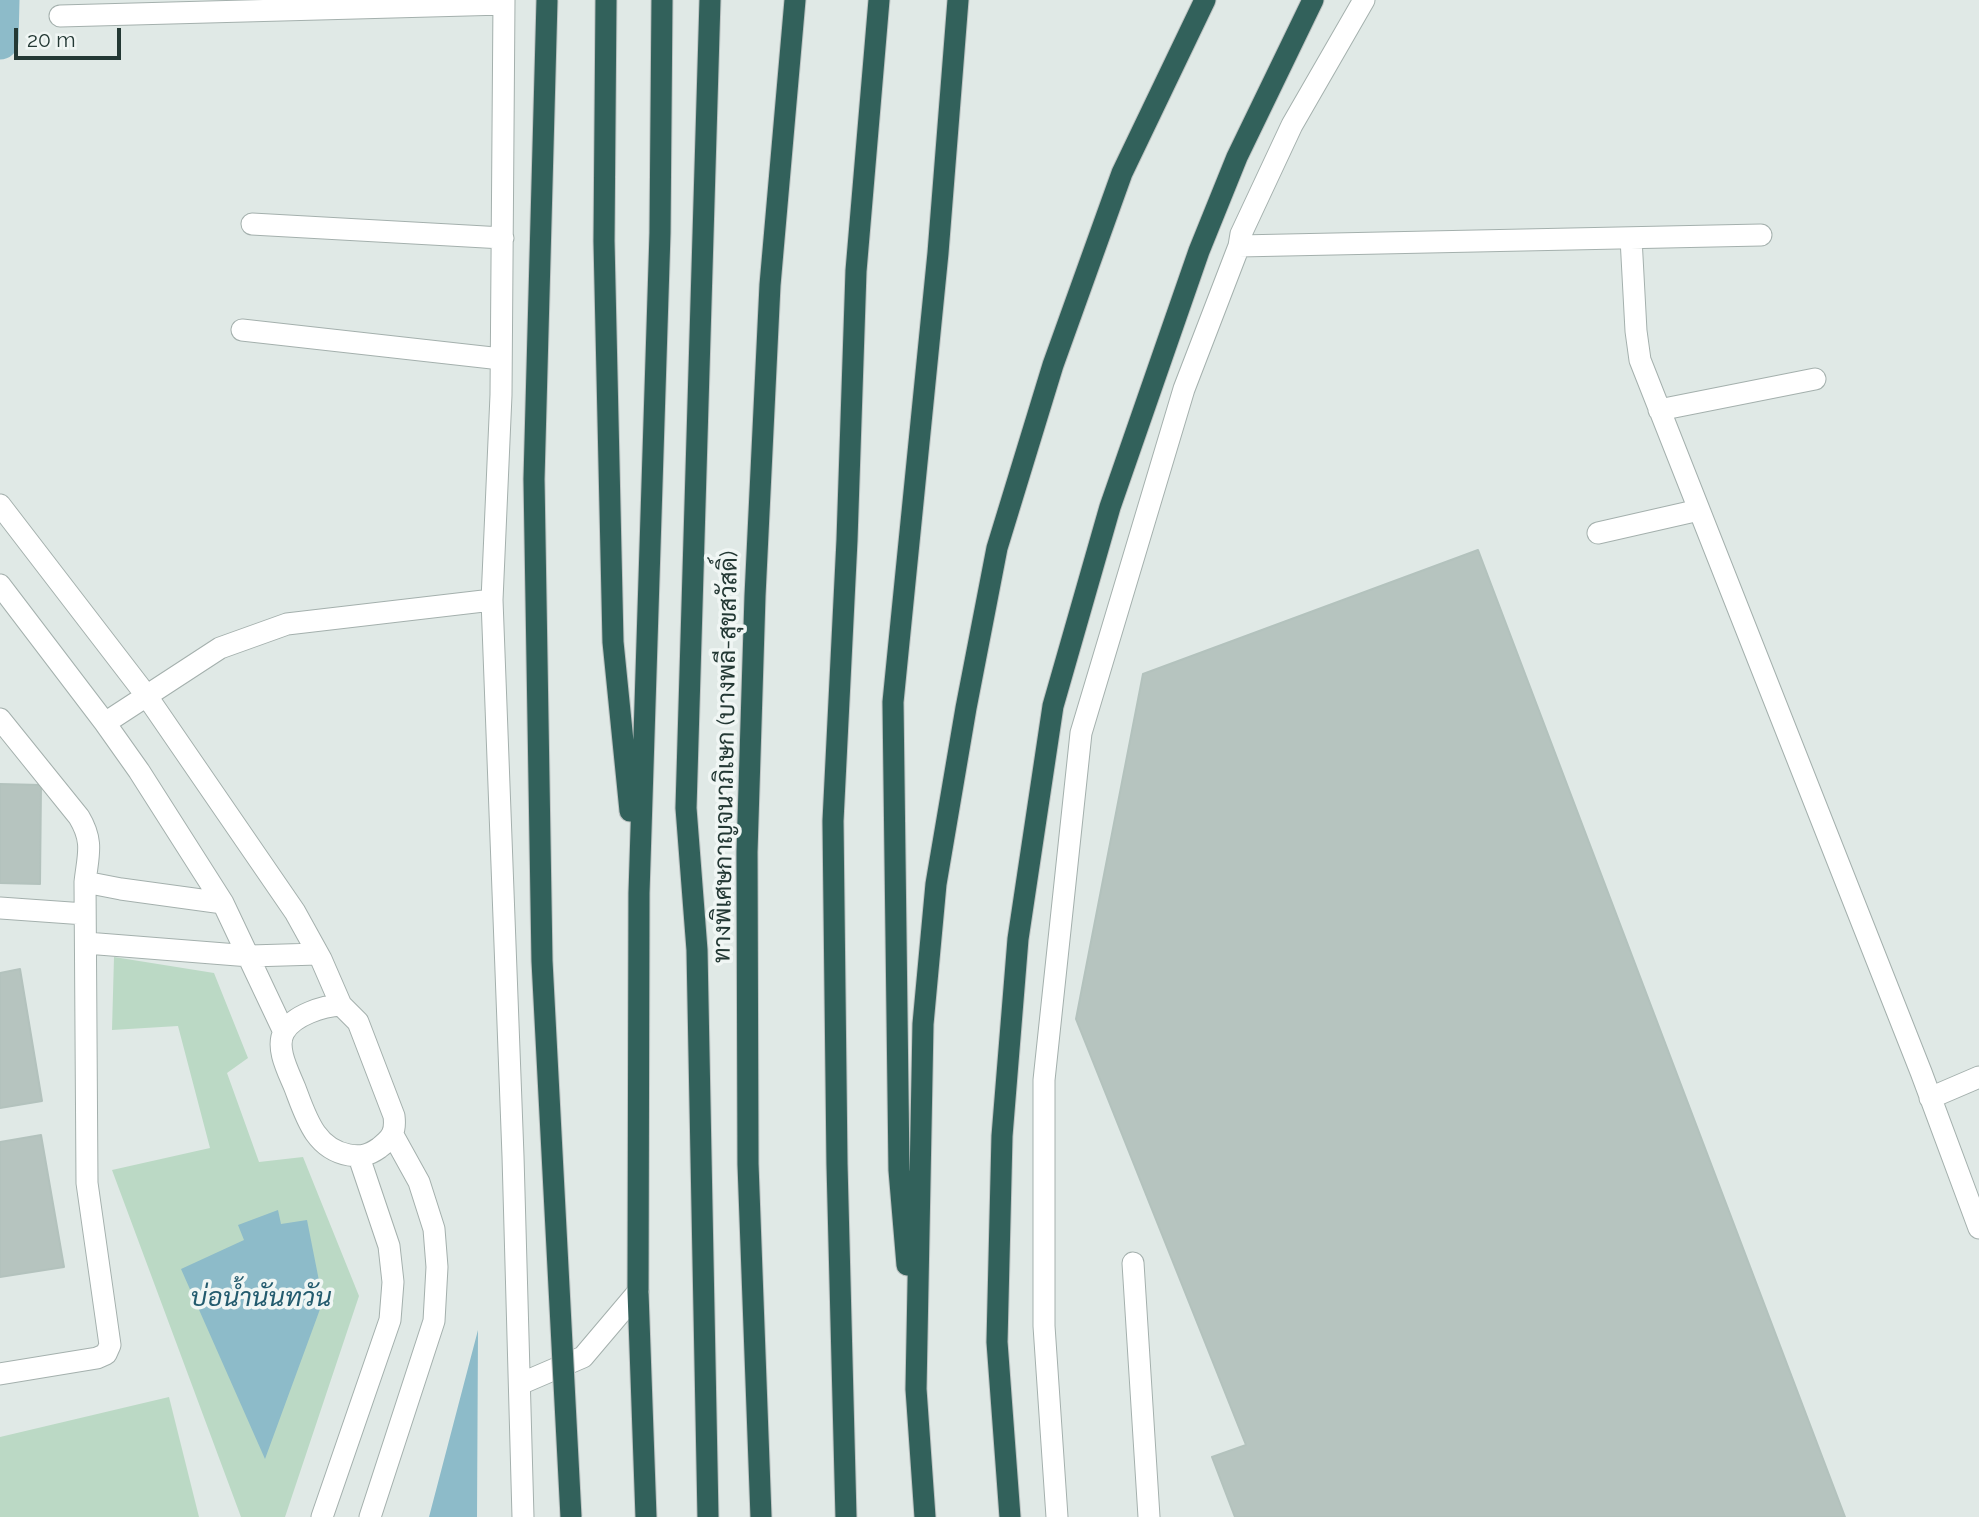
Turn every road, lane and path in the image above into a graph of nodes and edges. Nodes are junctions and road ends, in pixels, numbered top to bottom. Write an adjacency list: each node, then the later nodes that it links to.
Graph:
1 (547, 0): 54 (highway, bridge)
2 (606, 0): 32 (highway)
3 (662, 0): 32 (highway)
4 (710, 0): 56 (highway)
5 (796, 0): 57 (highway, ทางพิเศษกาญจนาภิเษก (บางพลี-สุขสวัสดิ์))
6 (880, 0): 58 (highway)
7 (958, 0): 50 (highway)
8 (1205, 0): 50 (highway)
9 (1313, 0): 60 (highway)
10 (1364, 0): 18 (street)
11 (504, 2): 12 (street); 16 (street)
12 (367, 4): 13 (street)
13 (60, 16)
14 (252, 224): 16 (street)
15 (1761, 235): 17 (street)
16 (503, 238): 20 (street)
17 (1631, 238): 18 (street); 22 (street)
18 (1239, 246): 61 (street)
19 (242, 330): 20 (street)
20 (501, 359): 27 (street)
21 (1815, 379): 22 (street)
22 (1659, 410): 24 (street)
23 (0, 505): 28 (street)
24 (1699, 510): 25 (street); 42 (street)
25 (1598, 533)
26 (0, 585): 30 (street)
27 (492, 600): 28 (street); 49 (street)
28 (146, 695): 30 (street); 37 (street)
29 (0, 719): 31 (street)
30 (105, 723): 33 (street)
31 (85, 882): 33 (street); 35 (street)
32 (639, 893): 47 (highway)
33 (223, 903): 38 (street)
34 (0, 908): 35 (street)
35 (85, 915): 36 (street)
36 (86, 943): 38 (street); 48 (street)
37 (318, 954): 38 (street); 39 (street)
38 (250, 956): 40 (street)
39 (341, 1006): 40 (street); 43 (street)
40 (284, 1032): 44 (street)
41 (1979, 1077): 42 (street)
42 (1930, 1098): 45 (street)
43 (393, 1135): 44 (street); 52 (street)
44 (359, 1157): 51 (street)
45 (1979, 1228)
46 (1133, 1263): 62 (street)
47 (638, 1292): 49 (street); 55 (highway)
48 (0, 1374)
49 (520, 1384): 53 (street)
50 (916, 1389): 59 (highway)
51 (322, 1517)
52 (370, 1517)
53 (523, 1517)
54 (571, 1517)
55 (646, 1517)
56 (708, 1517)
57 (761, 1517)
58 (846, 1517)
59 (925, 1517)
60 (1010, 1517)
61 (1057, 1517)
62 (1149, 1517)

